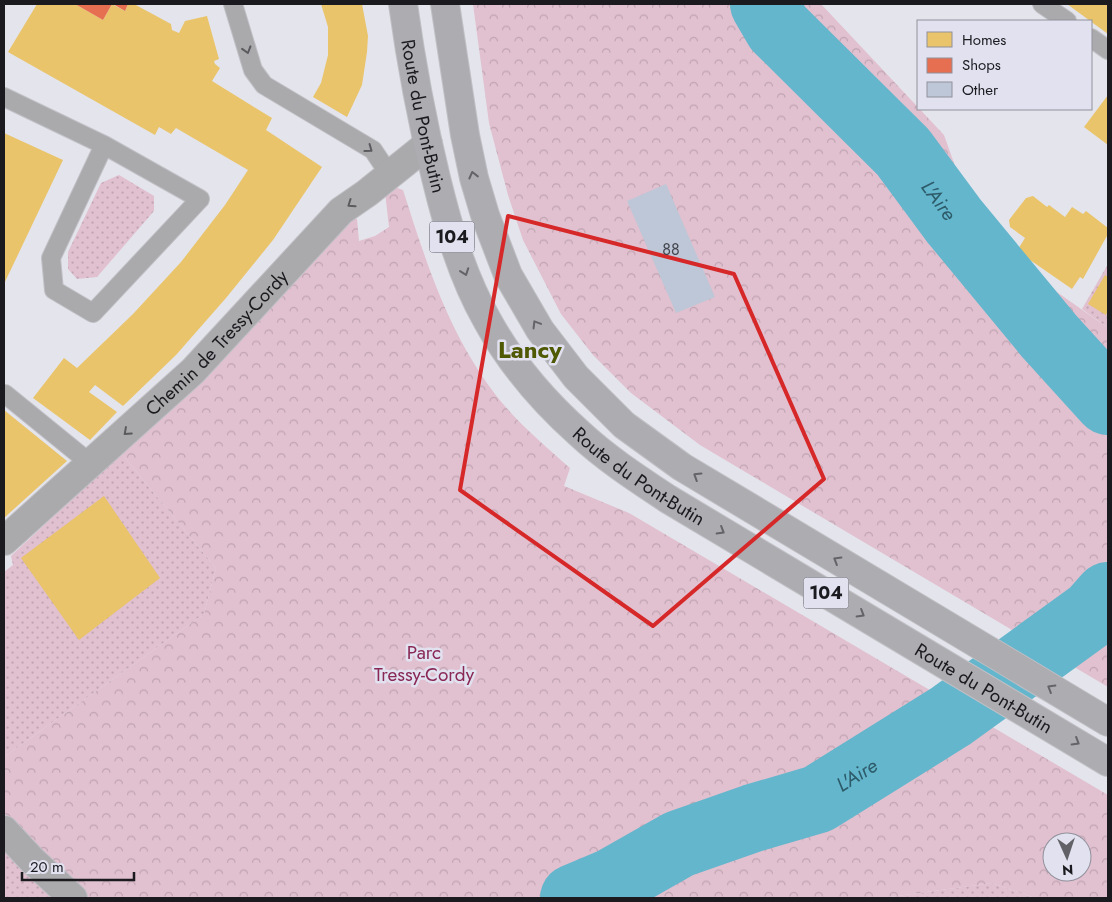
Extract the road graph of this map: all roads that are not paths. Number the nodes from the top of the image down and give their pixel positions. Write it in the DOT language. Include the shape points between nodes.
graph roads {
  1 [pos="233,4"];
  2 [pos="402,4"];
  3 [pos="445,4"];
  4 [pos="1042,4"];
  5 [pos="1066,20"];
  6 [pos="1092,39"];
  7 [pos="1108,50"];
  8 [pos="4,97"];
  9 [pos="428,144"];
  10 [pos="104,145"];
  11 [pos="389,174"];
  12 [pos="5,394"];
  13 [pos="91,464"];
  14 [pos="4,541"];
  15 [pos="1108,722"];
  16 [pos="1108,762"];
  17 [pos="4,830"];
  18 [pos="73,898"];
  1 -- 11 [label="lane, one-way" via="253,70 264,85 373,150"];
  2 -- 9 [label="main road, Route du Pont-Butin / 104"];
  15 -- 3 [label="main road, Route du Pont-Butin / 104, one-way" via="682,467 624,425 576,377 540,330 508,275 485,215 465,135"];
  4 -- 5 [label="lane"];
  6 -- 7 [label="lane"];
  8 -- 10 [label="lane"];
  9 -- 11 [label="street, Chemin de Tressy-Cordy"];
  9 -- 16 [label="main road, Route du Pont-Butin / 104, one-way" via="447,222 466,278 507,352 555,410 604,454 668,500"];
  10 -- 10 [label="lane" via="200,199 93,313 54,290 51,258"];
  11 -- 13 [label="street, Chemin de Tressy-Cordy, one-way" via="341,212 194,370"];
  12 -- 13 [label="lane"];
  13 -- 14 [label="street, Chemin de Tressy-Cordy"];
  17 -- 18 [label="street"];
}
